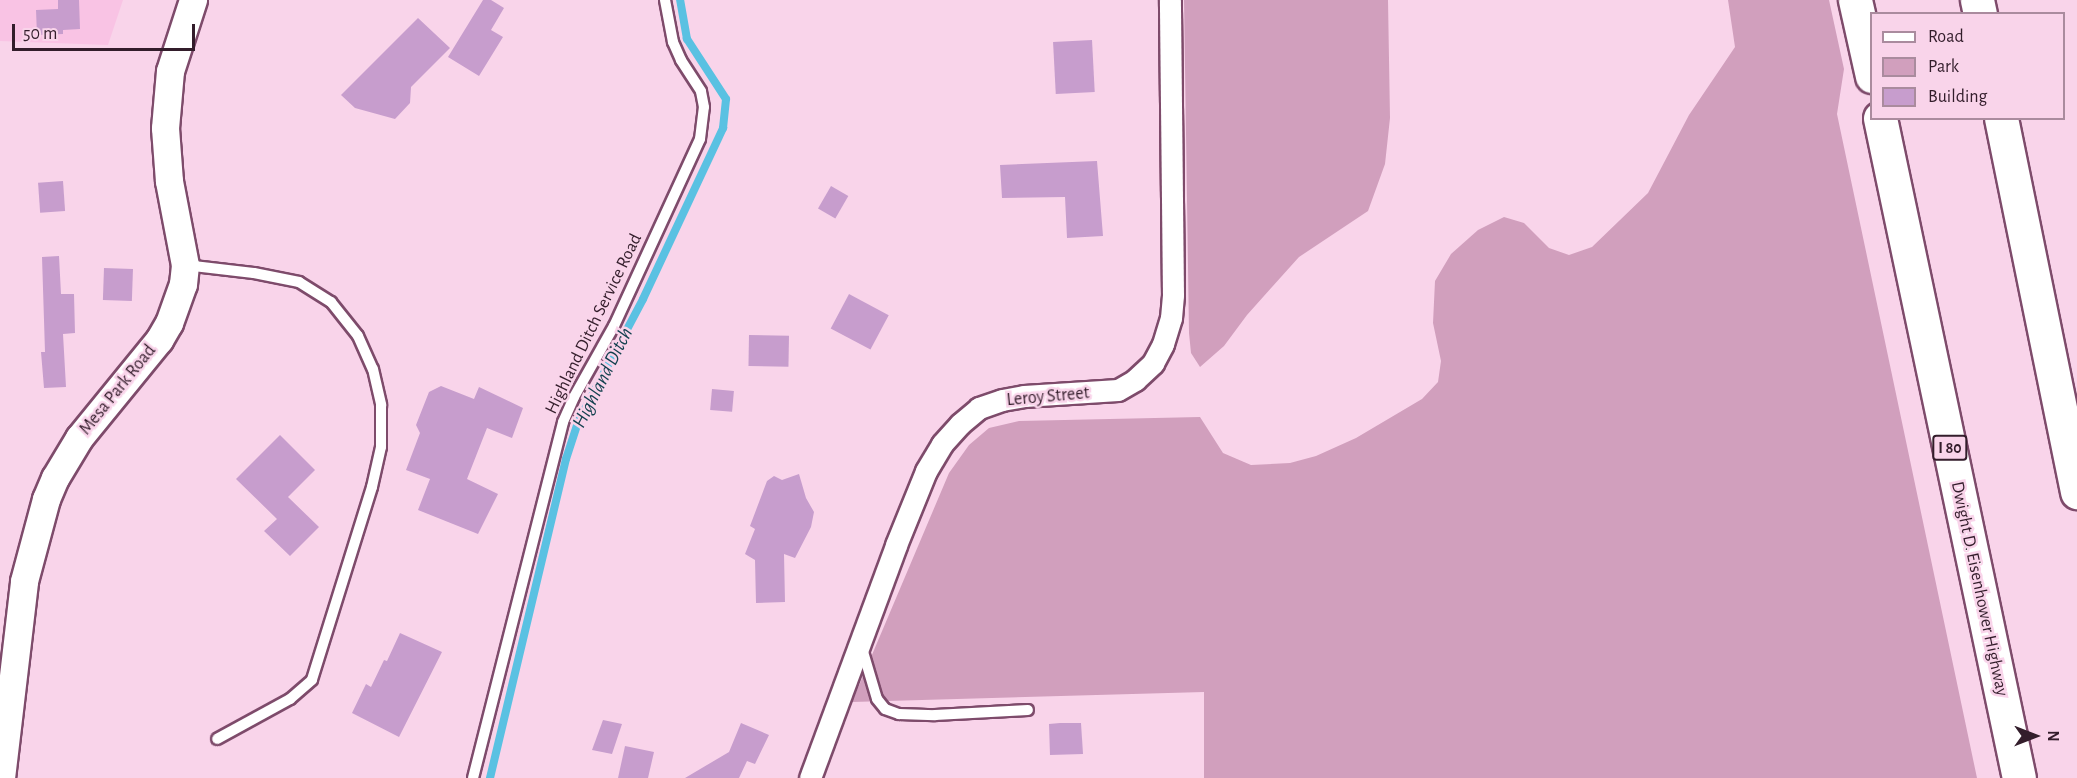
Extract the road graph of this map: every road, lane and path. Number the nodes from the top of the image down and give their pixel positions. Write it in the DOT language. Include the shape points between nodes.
graph roads {
  1 [pos="192,0"];
  2 [pos="665,0"];
  3 [pos="1170,0"];
  4 [pos="1856,0"];
  5 [pos="1870,66"];
  6 [pos="1880,120"];
  7 [pos="2001,120"];
  8 [pos="184,265"];
  9 [pos="2077,492"];
  10 [pos="860,642"];
  11 [pos="1028,710"];
  12 [pos="217,738"];
  13 [pos="1,778"];
  14 [pos="473,778"];
  15 [pos="810,778"];
  16 [pos="2019,778"];
  1 -- 8 [label="street, Mesa Park Road" via="170,71 165,128 169,181"];
  2 -- 14 [label="lane, Highland Ditch Service Road" via="673,42 701,91 704,107 700,139 614,326 563,422"];
  3 -- 10 [label="street, Leroy Street" via="1173,295 1163,344 1153,363 1136,380 1118,390 1002,400 979,408 960,423 926,471"];
  4 -- 5 [label="highway"];
  6 -- 16 [label="highway, Dwight D. Eisenhower Highway / I 80"];
  7 -- 9 [label="highway"];
  8 -- 12 [label="lane" via="299,282 331,302 358,336 373,369 381,405 381,447 372,487 312,680 290,699"];
  8 -- 13 [label="street, Mesa Park Road" via="183,284 169,323 66,457 38,521 24,581"];
  10 -- 11 [label="lane" via="877,699 885,709 899,714 935,715"];
  10 -- 15 [label="street, Leroy Street"];
}
